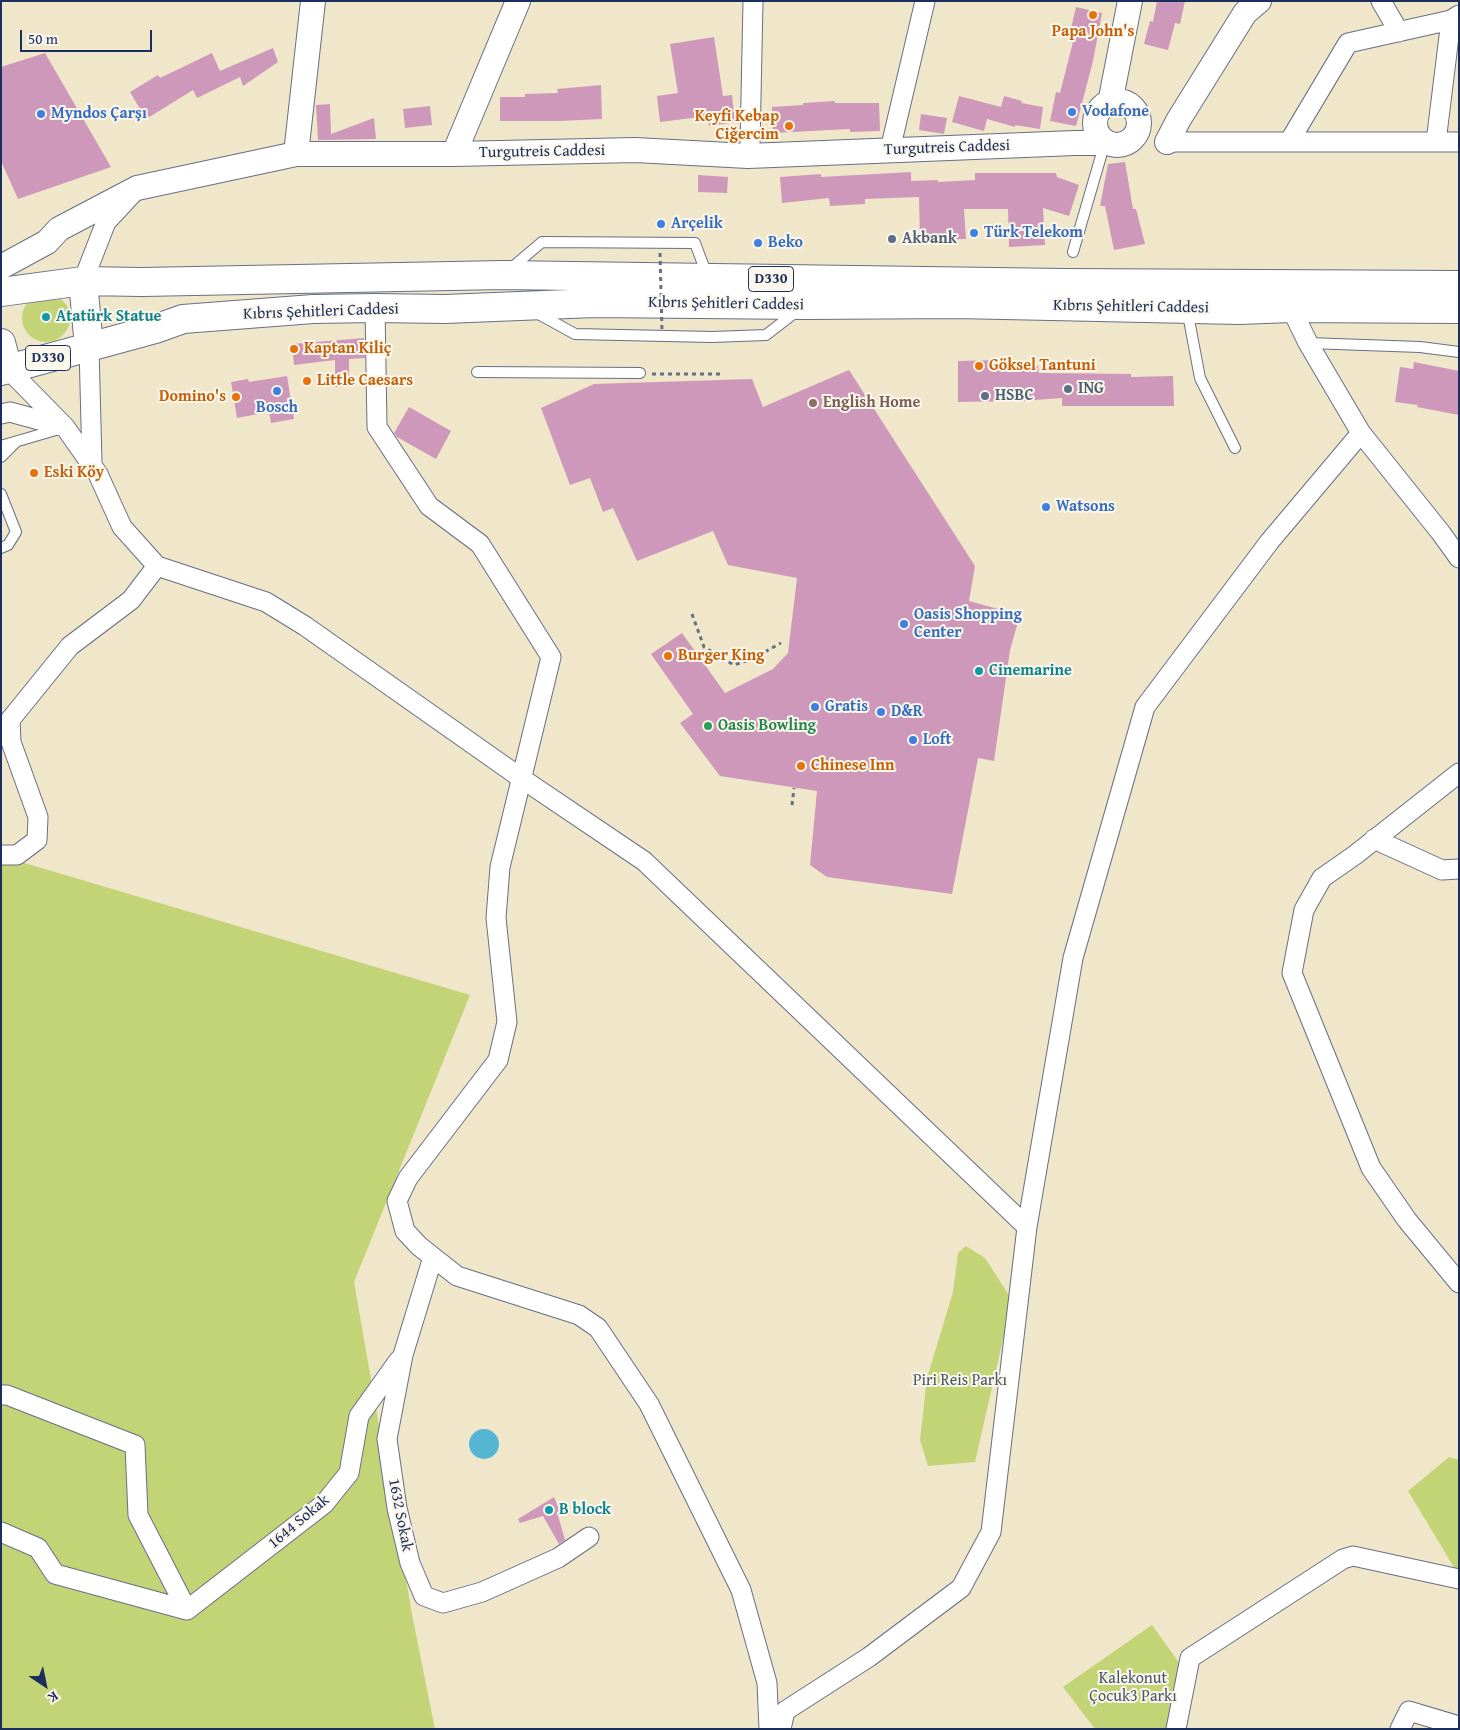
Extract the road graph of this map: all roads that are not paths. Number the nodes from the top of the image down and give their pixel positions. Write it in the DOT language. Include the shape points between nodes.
graph roads {
  1 [pos="313,1"];
  2 [pos="518,1"];
  3 [pos="753,1"];
  4 [pos="925,1"];
  5 [pos="1130,1"];
  6 [pos="1258,1"];
  7 [pos="1380,1"];
  8 [pos="1455,18"];
  9 [pos="1399,32"];
  10 [pos="1125,107"];
  11 [pos="1103,140"];
  12 [pos="1167,142"];
  13 [pos="1289,142"];
  14 [pos="1436,142"];
  15 [pos="1459,142"];
  16 [pos="890,150"];
  17 [pos="296,154"];
  18 [pos="454,154"];
  19 [pos="748,156"];
  20 [pos="137,188"];
  21 [pos="1073,252"];
  22 [pos="1,267"];
  23 [pos="83,281"];
  24 [pos="1459,285"];
  25 [pos="1,292"];
  26 [pos="375,308"];
  27 [pos="1186,308"];
  28 [pos="1291,308"];
  29 [pos="1459,310"];
  30 [pos="1,343"];
  31 [pos="1308,343"];
  32 [pos="88,347"];
  33 [pos="1459,352"];
  34 [pos="4,370"];
  35 [pos="477,372"];
  36 [pos="644,373"];
  37 [pos="1,414"];
  38 [pos="65,427"];
  39 [pos="1361,433"];
  40 [pos="18,440"];
  41 [pos="1,446"];
  42 [pos="1235,448"];
  43 [pos="1,456"];
  44 [pos="92,463"];
  45 [pos="1,494"];
  46 [pos="1,548"];
  47 [pos="1459,558"];
  48 [pos="157,566"];
  49 [pos="1459,772"];
  50 [pos="521,778"];
  51 [pos="1374,840"];
  52 [pos="1,855"];
  53 [pos="1459,869"];
  54 [pos="1027,1227"];
  55 [pos="432,1257"];
  56 [pos="1459,1283"];
  57 [pos="403,1355"];
  58 [pos="1,1395"];
  59 [pos="1,1532"];
  60 [pos="589,1538"];
  61 [pos="1459,1579"];
  62 [pos="187,1610"];
  63 [pos="1459,1726"];
  64 [pos="769,1729"];
  65 [pos="781,1729"];
  66 [pos="1176,1729"];
  67 [pos="1400,1729"];
  1 -- 17 [label="street"];
  2 -- 18 [label="street"];
  3 -- 19 [label="street"];
  4 -- 16 [label="street"];
  5 -- 10 [label="street" via="1117,68"];
  6 -- 12 [label="street" via="1245,13"];
  7 -- 9 [label="street"];
  8 -- 9 [label="street"];
  8 -- 14 [label="street"];
  9 -- 13 [label="street" via="1348,43"];
  10 -- 11 [label="street" via="1103,106 1096,119"];
  10 -- 11 [label="street" via="1139,118 1134,138"];
  10 -- 12 [label="street"];
  11 -- 12 [label="street, Turgutreis Caddesi"];
  11 -- 16 [label="street, Turgutreis Caddesi"];
  11 -- 21 [label="lane"];
  12 -- 13 [label="street"];
  13 -- 14 [label="street"];
  14 -- 15 [label="street"];
  16 -- 19 [label="street, Turgutreis Caddesi"];
  17 -- 18 [label="street, Turgutreis Caddesi"];
  17 -- 20 [label="street, Turgutreis Caddesi"];
  18 -- 19 [label="street, Turgutreis Caddesi" via="635,150"];
  20 -- 22 [label="street, Turgutreis Caddesi" via="59,229 47,242"];
  20 -- 23 [label="street" via="106,222"];
  23 -- 24 [label="highway, Kıbrıs Şehitleri Caddesi / D330" via="503,275"];
  23 -- 25 [label="highway, Kıbrıs Şehitleri Caddesi / D330"];
  23 -- 32 [label="highway"];
  26 -- 27 [label="highway, Kıbrıs Şehitleri Caddesi / D330" via="445,309 594,303"];
  26 -- 32 [label="highway, Kıbrıs Şehitleri Caddesi / D330" via="313,309 183,319"];
  26 -- 50 [label="street" via="376,427 429,506 480,544 552,657"];
  27 -- 28 [label="highway, Kıbrıs Şehitleri Caddesi / D330"];
  27 -- 42 [label="lane" via="1200,378"];
  28 -- 29 [label="highway, Kıbrıs Şehitleri Caddesi / D330"];
  28 -- 31 [label="street"];
  30 -- 34 [label="highway"];
  31 -- 33 [label="lane" via="1420,346"];
  31 -- 39 [label="street"];
  32 -- 34 [label="highway, Kıbrıs Şehitleri Caddesi / D330"];
  32 -- 44 [label="street"];
  34 -- 38 [label="street"];
  35 -- 36 [label="lane"];
  37 -- 38 [label="street" via="10,412"];
  38 -- 40 [label="lane"];
  38 -- 44 [label="street"];
  39 -- 47 [label="street"];
  39 -- 54 [label="street" via="1270,541 1145,707 1072,958"];
  40 -- 41 [label="lane"];
  40 -- 43 [label="lane"];
  44 -- 48 [label="street" via="122,527"];
  45 -- 46 [label="lane" via="16,532 8,545"];
  48 -- 50 [label="street" via="266,602"];
  48 -- 52 [label="street" via="131,600 70,646 10,720 11,742 38,816 37,840 17,855"];
  49 -- 51 [label="street"];
  50 -- 54 [label="street" via="644,861"];
  50 -- 55 [label="street" via="500,867 496,918 506,1022 498,1060 408,1178 397,1201 405,1231"];
  51 -- 53 [label="street" via="1442,870"];
  51 -- 56 [label="street" via="1322,878 1304,910 1292,973 1370,1168 1407,1220"];
  54 -- 65 [label="street" via="991,1532 961,1588 869,1657 785,1711"];
  55 -- 57 [label="street, 1632 Sokak"];
  55 -- 64 [label="street" via="458,1276 578,1315 598,1328 649,1404 741,1590 766,1682"];
  57 -- 60 [label="street, 1632 Sokak" via="387,1439 397,1508 410,1563 424,1596 443,1603 482,1592 558,1558"];
  57 -- 62 [label="street, 1644 Sokak" via="359,1416 349,1473 324,1504"];
  58 -- 62 [label="street" via="135,1445 138,1516"];
  59 -- 62 [label="street" via="38,1548 55,1574"];
  61 -- 66 [label="street" via="1353,1556 1343,1559 1190,1658"];
  63 -- 67 [label="street" via="1409,1711"];
}
